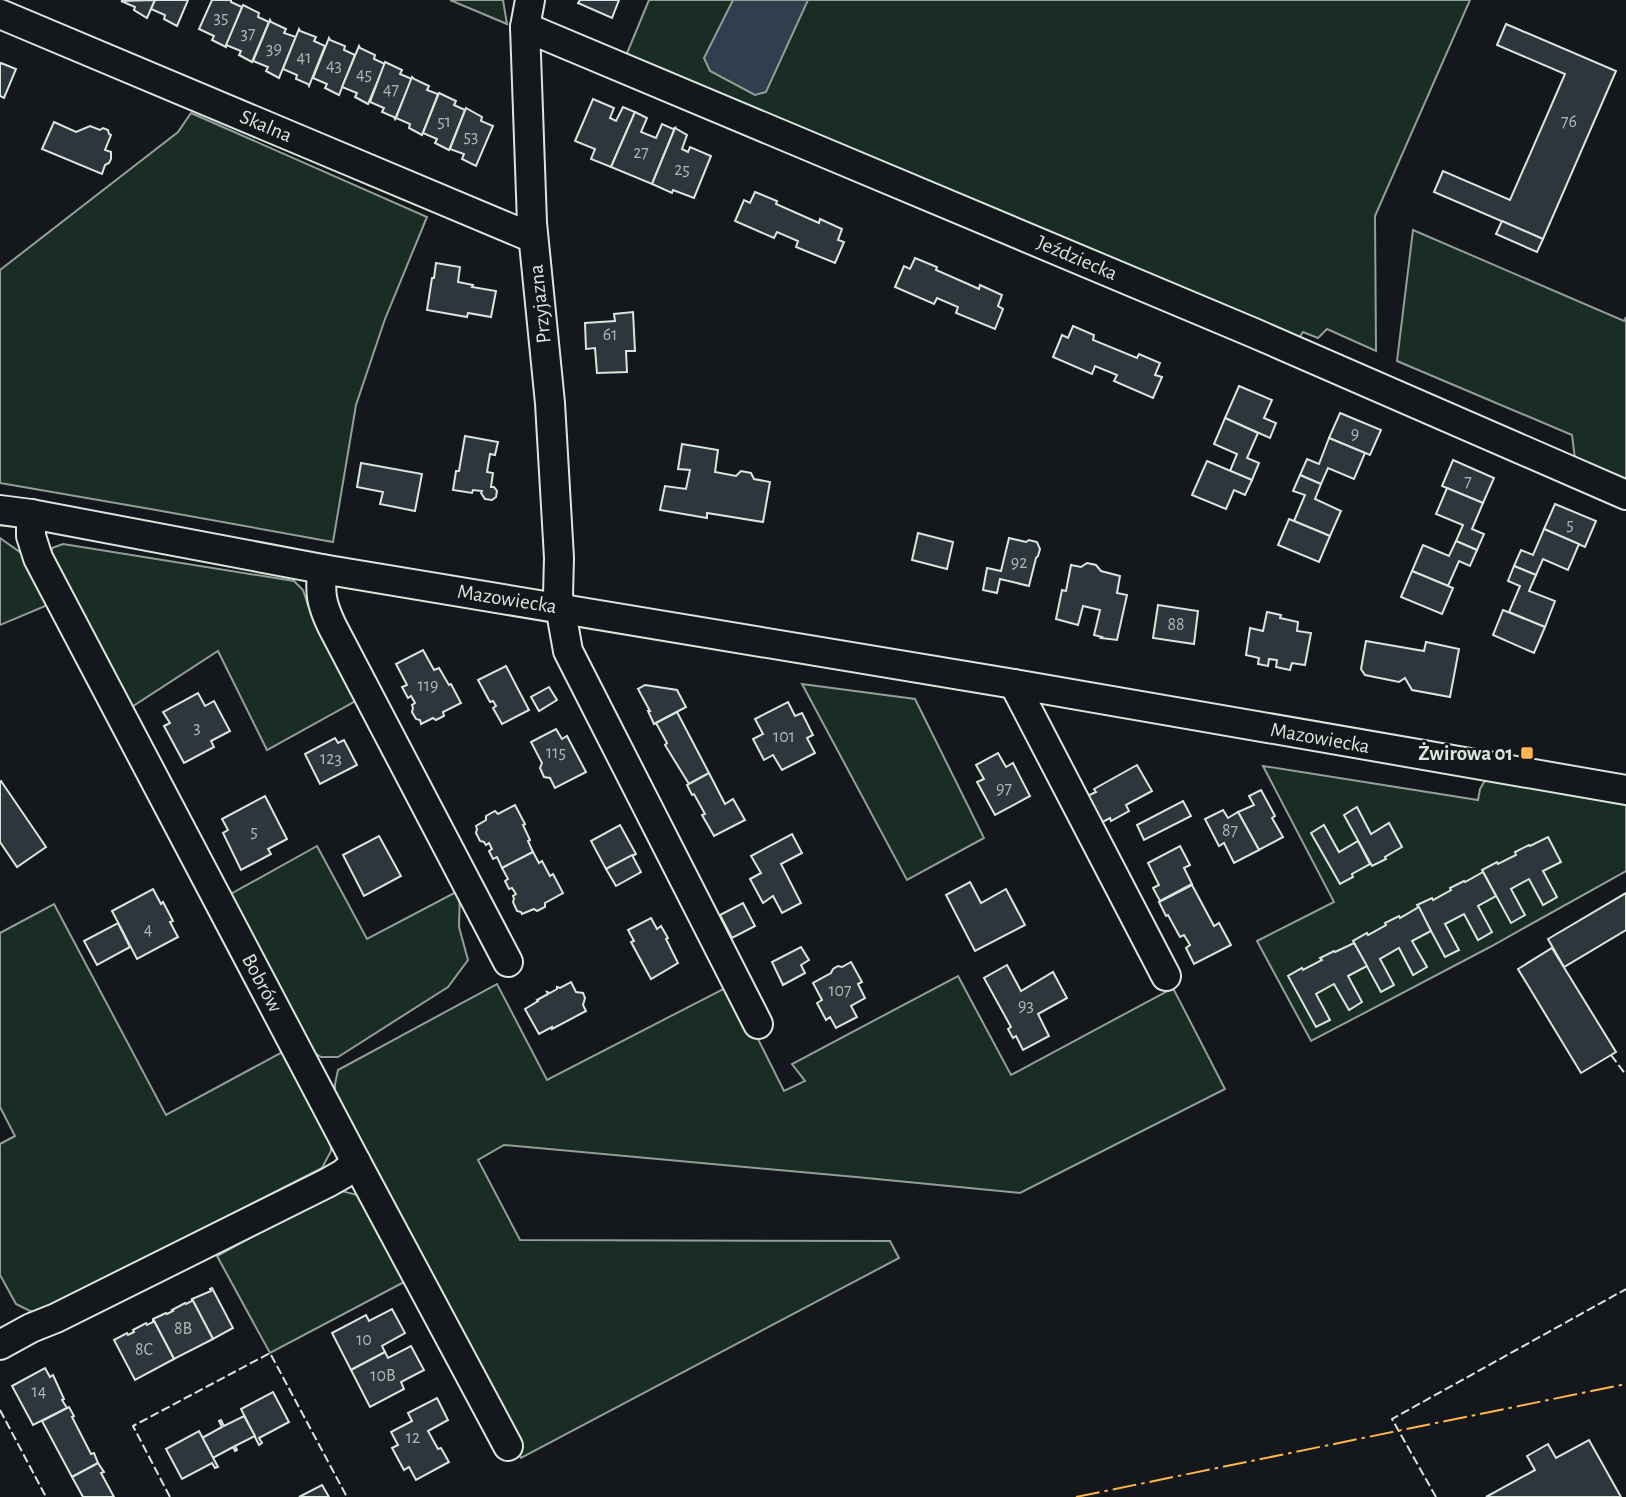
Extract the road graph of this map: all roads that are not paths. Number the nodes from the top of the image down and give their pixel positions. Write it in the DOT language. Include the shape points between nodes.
graph roads {
  1 [pos="528,13"];
  2 [pos="0,14"];
  3 [pos="533,238"];
  4 [pos="1626,495"];
  5 [pos="0,510"];
  6 [pos="30,514"];
  7 [pos="322,569"];
  8 [pos="559,608"];
  9 [pos="1014,684"];
  10 [pos="1626,790"];
  11 [pos="508,962"];
  12 [pos="1166,976"];
  13 [pos="758,1024"];
  14 [pos="356,1162"];
  15 [pos="0,1345"];
  16 [pos="508,1447"];
  1 -- 3 [label="street, Przyjazna"];
  1 -- 4 [label="street, Jeździecka"];
  2 -- 3 [label="street, Skalna"];
  3 -- 8 [label="street, Przyjazna" via="550,403"];
  5 -- 6 [label="street, Mazowiecka"];
  6 -- 7 [label="street, Mazowiecka"];
  6 -- 14 [label="street, Bobrów" via="38,558"];
  7 -- 8 [label="street, Mazowiecka"];
  7 -- 11 [label="street" via="320,592 332,626"];
  8 -- 9 [label="street, Mazowiecka"];
  8 -- 13 [label="street, Przyjazna" via="571,660"];
  9 -- 10 [label="street, Mazowiecka"];
  9 -- 12 [label="street"];
  14 -- 15 [label="street" via="327,1184"];
  14 -- 16 [label="street, Bobrów"];
}
